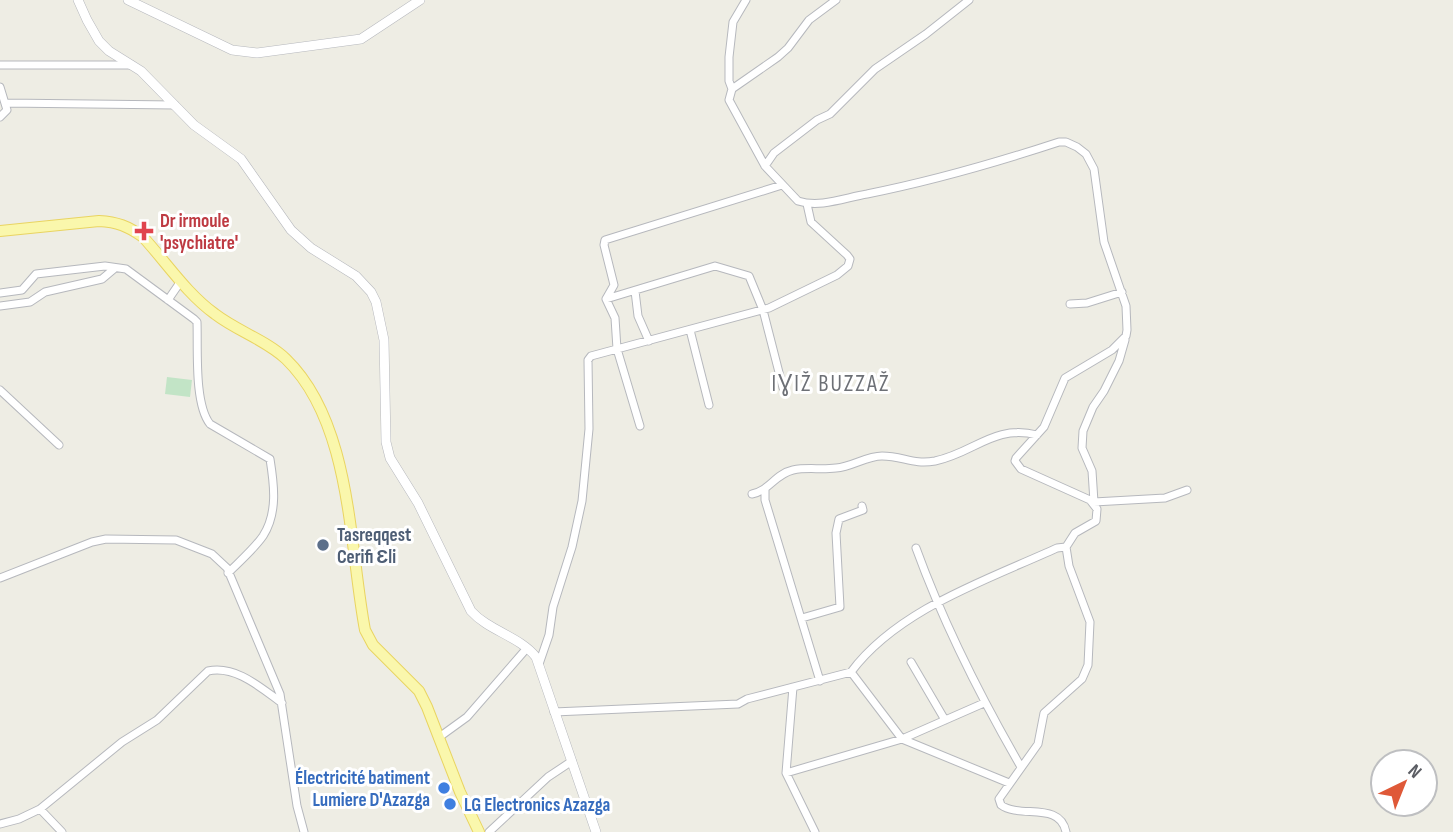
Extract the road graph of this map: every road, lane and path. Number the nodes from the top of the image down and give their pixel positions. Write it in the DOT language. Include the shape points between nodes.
graph roads {
  1 [pos="78,0"];
  2 [pos="128,0"];
  3 [pos="420,0"];
  4 [pos="746,0"];
  5 [pos="836,0"];
  6 [pos="967,1"];
  7 [pos="0,65"];
  8 [pos="133,65"];
  9 [pos="0,87"];
  10 [pos="732,89"];
  11 [pos="5,103"];
  12 [pos="175,105"];
  13 [pos="0,117"];
  14 [pos="765,166"];
  15 [pos="782,186"];
  16 [pos="807,204"];
  17 [pos="0,230"];
  18 [pos="115,268"];
  19 [pos="181,281"];
  20 [pos="635,290"];
  21 [pos="1122,292"];
  22 [pos="0,293"];
  23 [pos="606,299"];
  24 [pos="168,300"];
  25 [pos="1070,304"];
  26 [pos="0,306"];
  27 [pos="763,310"];
  28 [pos="690,330"];
  29 [pos="1126,336"];
  30 [pos="649,341"];
  31 [pos="617,349"];
  32 [pos="783,388"];
  33 [pos="0,390"];
  34 [pos="709,405"];
  35 [pos="640,426"];
  36 [pos="1037,435"];
  37 [pos="59,445"];
  38 [pos="1187,489"];
  39 [pos="765,490"];
  40 [pos="752,494"];
  41 [pos="1094,502"];
  42 [pos="862,506"];
  43 [pos="1066,547"];
  44 [pos="916,548"];
  45 [pos="229,573"];
  46 [pos="0,578"];
  47 [pos="936,604"];
  48 [pos="802,618"];
  49 [pos="527,648"];
  50 [pos="911,662"];
  51 [pos="539,664"];
  52 [pos="851,672"];
  53 [pos="820,681"];
  54 [pos="793,687"];
  55 [pos="282,703"];
  56 [pos="984,703"];
  57 [pos="554,712"];
  58 [pos="945,720"];
  59 [pos="438,738"];
  60 [pos="902,739"];
  61 [pos="572,761"];
  62 [pos="1021,767"];
  63 [pos="786,773"];
  64 [pos="1010,783"];
  65 [pos="40,809"];
  66 [pos="0,824"];
  67 [pos="61,832"];
  68 [pos="304,832"];
  69 [pos="479,832"];
  70 [pos="489,832"];
  71 [pos="596,832"];
  72 [pos="815,832"];
  73 [pos="1066,832"];
  1 -- 8 [label="street" via="99,41"];
  2 -- 3 [label="street" via="232,50 257,53 361,39"];
  4 -- 10 [label="street" via="733,22"];
  5 -- 10 [label="street" via="809,20 778,57"];
  6 -- 14 [label="street" via="875,69 830,114 774,153"];
  7 -- 8 [label="street"];
  8 -- 12 [label="street"];
  9 -- 11 [label="street"];
  10 -- 14 [label="street" via="729,100"];
  11 -- 12 [label="street"];
  11 -- 13 [label="street" via="7,110"];
  12 -- 49 [label="street" via="241,159 291,230 371,292 384,340 390,458 418,503 471,611"];
  14 -- 15 [label="street"];
  15 -- 16 [label="street"];
  15 -- 23 [label="street" via="605,240 614,285"];
  16 -- 21 [label="street" via="950,176 1059,142 1073,144 1086,154 1094,169 1104,242"];
  16 -- 27 [label="street" via="811,222 850,263 837,275"];
  17 -- 19 [label="main road" via="115,222 143,237"];
  18 -- 22 [label="street" via="37,274 22,290"];
  18 -- 24 [label="street" via="126,269"];
  18 -- 26 [label="street" via="102,279 45,292 30,302"];
  19 -- 24 [label="street"];
  19 -- 59 [label="main road" via="212,312 288,361 317,403 347,503 365,630 373,645 419,691"];
  20 -- 23 [label="street"];
  20 -- 27 [label="street" via="719,266 749,275"];
  20 -- 30 [label="street" via="638,316"];
  21 -- 25 [label="street"];
  21 -- 29 [label="street" via="1128,314"];
  23 -- 31 [label="street" via="615,318"];
  24 -- 45 [label="street" via="197,322 205,417 270,459 275,489 264,535"];
  27 -- 28 [label="street"];
  27 -- 32 [label="street"];
  28 -- 30 [label="street"];
  28 -- 34 [label="street"];
  29 -- 36 [label="street" via="1112,350 1065,378"];
  29 -- 41 [label="street" via="1119,361 1083,431"];
  30 -- 31 [label="street"];
  31 -- 35 [label="street"];
  31 -- 51 [label="street" via="588,360 589,429 582,501"];
  33 -- 37 [label="street"];
  36 -- 39 [label="street" via="1003,433 923,463 881,456 836,468 795,469 782,473"];
  36 -- 41 [label="street" via="1016,458 1017,466"];
  38 -- 41 [label="street" via="1165,498"];
  39 -- 40 [label="street"];
  39 -- 48 [label="street"];
  41 -- 43 [label="street" via="1096,521 1075,533"];
  42 -- 48 [label="street" via="859,513 839,519 840,607"];
  43 -- 47 [label="street"];
  43 -- 62 [label="street" via="1088,616 1088,665 1082,679 1044,713 1038,744"];
  44 -- 47 [label="street"];
  45 -- 46 [label="street" via="212,554 176,540 106,539"];
  45 -- 55 [label="street"];
  47 -- 52 [label="street" via="894,628"];
  47 -- 56 [label="street"];
  48 -- 53 [label="street"];
  49 -- 51 [label="street"];
  49 -- 59 [label="street" via="467,717"];
  50 -- 58 [label="street"];
  51 -- 57 [label="street"];
  52 -- 53 [label="street"];
  52 -- 60 [label="street"];
  53 -- 54 [label="street"];
  54 -- 57 [label="street" via="738,704"];
  54 -- 63 [label="street"];
  55 -- 65 [label="street" via="248,679 217,669 208,671 157,720 122,742"];
  55 -- 68 [label="street"];
  56 -- 58 [label="street"];
  56 -- 62 [label="street"];
  57 -- 61 [label="street"];
  58 -- 60 [label="street"];
  59 -- 69 [label="main road"];
  60 -- 63 [label="street"];
  60 -- 64 [label="street"];
  61 -- 70 [label="street"];
  61 -- 71 [label="street"];
  62 -- 64 [label="street"];
  63 -- 72 [label="street"];
  64 -- 73 [label="street" via="999,797 1000,805 1014,812 1054,815"];
  65 -- 66 [label="street"];
  65 -- 67 [label="street"];
}
